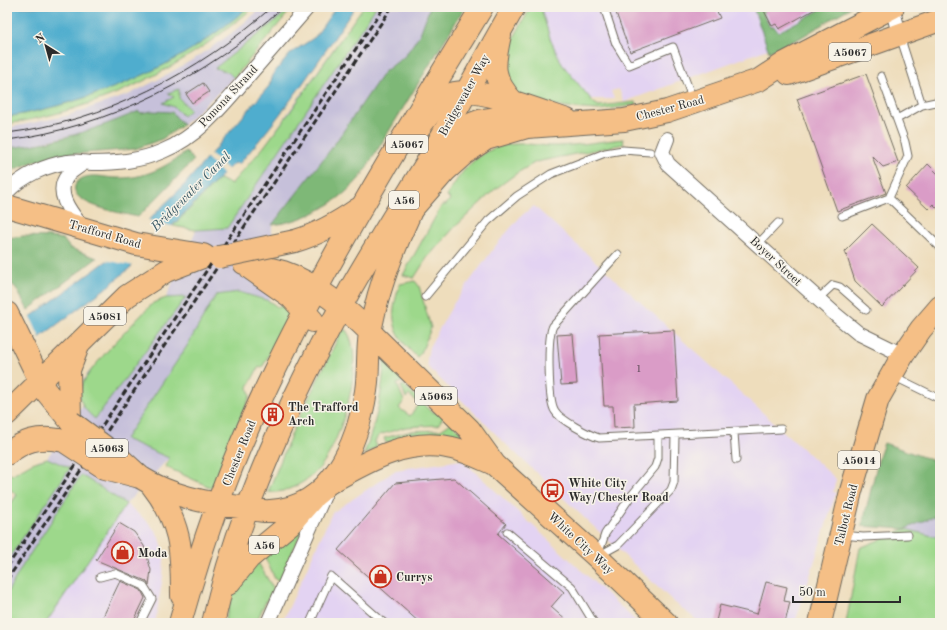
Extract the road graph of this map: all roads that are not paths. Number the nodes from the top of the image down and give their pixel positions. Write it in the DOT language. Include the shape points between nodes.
graph roads {
  1 [pos="308,7"];
  2 [pos="482,7"];
  3 [pos="514,7"];
  4 [pos="604,7"];
  5 [pos="892,7"];
  6 [pos="940,20"];
  7 [pos="502,28"];
  8 [pos="899,34"];
  9 [pos="881,76"];
  10 [pos="759,80"];
  11 [pos="465,92"];
  12 [pos="940,101"];
  13 [pos="694,102"];
  14 [pos="514,103"];
  15 [pos="922,105"];
  16 [pos="897,119"];
  17 [pos="578,123"];
  18 [pos="660,147"];
  19 [pos="428,160"];
  20 [pos="84,163"];
  21 [pos="374,186"];
  22 [pos="7,192"];
  23 [pos="889,198"];
  24 [pos="7,206"];
  25 [pos="362,206"];
  26 [pos="411,210"];
  27 [pos="842,216"];
  28 [pos="778,223"];
  29 [pos="83,228"];
  30 [pos="758,244"];
  31 [pos="940,247"];
  32 [pos="618,254"];
  33 [pos="198,257"];
  34 [pos="279,279"];
  35 [pos="315,289"];
  36 [pos="425,297"];
  37 [pos="818,299"];
  38 [pos="341,307"];
  39 [pos="940,307"];
  40 [pos="304,310"];
  41 [pos="866,310"];
  42 [pos="7,313"];
  43 [pos="370,333"];
  44 [pos="80,341"];
  45 [pos="322,344"];
  46 [pos="903,355"];
  47 [pos="891,375"];
  48 [pos="40,382"];
  49 [pos="940,399"];
  50 [pos="7,414"];
  51 [pos="71,421"];
  52 [pos="781,429"];
  53 [pos="734,433"];
  54 [pos="674,435"];
  55 [pos="658,436"];
  56 [pos="7,454"];
  57 [pos="736,460"];
  58 [pos="495,465"];
  59 [pos="145,481"];
  60 [pos="322,489"];
  61 [pos="218,504"];
  62 [pos="249,508"];
  63 [pos="507,532"];
  64 [pos="840,535"];
  65 [pos="908,535"];
  66 [pos="597,557"];
  67 [pos="100,576"];
  68 [pos="828,588"];
  69 [pos="218,600"];
  70 [pos="181,619"];
  71 [pos="140,623"];
  72 [pos="213,623"];
  73 [pos="268,623"];
  74 [pos="310,623"];
  75 [pos="384,623"];
  76 [pos="594,623"];
  77 [pos="666,623"];
  78 [pos="813,623"];
  79 [pos="820,623"];
  1 -- 20 [label="street, Pomona Strand" via="223,105 189,137 164,151 141,159 115,163"];
  2 -- 21 [label="main road, A56"];
  3 -- 7 [label="main road, Bridgewater Way / A56"];
  4 -- 13 [label="lane" via="616,44 629,65 672,47"];
  5 -- 8 [label="street"];
  5 -- 10 [label="main road, Chester Road / A5067" via="785,63"];
  6 -- 8 [label="main road, Chester Road / A5067"];
  7 -- 11 [label="main road, Bridgewater Way / A56"];
  7 -- 14 [label="main road" via="495,71 499,84"];
  8 -- 10 [label="main road, Chester Road / A5067" via="788,75"];
  8 -- 15 [label="lane"];
  9 -- 16 [label="lane"];
  10 -- 13 [label="main road, Chester Road / A5067"];
  11 -- 14 [label="main road, A5067"];
  11 -- 19 [label="main road, Bridgewater Way / A56"];
  11 -- 21 [label="main road, A5067" via="452,94 440,102"];
  12 -- 15 [label="lane"];
  13 -- 17 [label="main road, Chester Road / A5067" via="624,120"];
  14 -- 17 [label="main road, A5067"];
  15 -- 16 [label="lane"];
  16 -- 23 [label="lane" via="908,156"];
  17 -- 19 [label="main road, A5067" via="499,117 480,120 461,129"];
  17 -- 26 [label="main road" via="527,128 486,139 445,171"];
  18 -- 30 [label="street, Boyer Street" via="668,164"];
  18 -- 36 [label="lane" via="605,153 551,174 517,196 488,221"];
  19 -- 26 [label="main road"];
  19 -- 38 [label="main road, Bridgewater Way / A56"];
  20 -- 22 [label="street, Pomona Strand" via="69,162 45,168 23,178"];
  20 -- 29 [label="street" via="66,178 62,192 65,202"];
  21 -- 25 [label="main road, A56"];
  23 -- 27 [label="lane"];
  23 -- 31 [label="lane"];
  24 -- 29 [label="main road, Trafford Road"];
  25 -- 33 [label="main road, bridge" via="321,232 295,240"];
  25 -- 35 [label="main road, A56"];
  26 -- 43 [label="main road" via="379,292"];
  28 -- 30 [label="lane"];
  29 -- 33 [label="main road, Trafford Road"];
  30 -- 37 [label="street, Boyer Street"];
  32 -- 55 [label="lane" via="550,331 552,406 557,413 591,436 613,439"];
  33 -- 34 [label="main road" via="244,264"];
  33 -- 44 [label="main road, A5081" via="166,271 127,296"];
  34 -- 35 [label="main road, White City Way"];
  34 -- 40 [label="main road"];
  35 -- 38 [label="main road, White City Way"];
  35 -- 40 [label="main road, Chester Road / A56"];
  37 -- 41 [label="lane" via="834,285 840,287"];
  37 -- 46 [label="street, Boyer Street" via="858,333"];
  38 -- 43 [label="main road, White City Way"];
  38 -- 45 [label="main road, A56"];
  39 -- 46 [label="main road, Talbot Road / A5014"];
  40 -- 45 [label="main road" via="312,320"];
  40 -- 61 [label="main road, Chester Road / A56" via="251,421"];
  42 -- 48 [label="main road, A5063"];
  43 -- 58 [label="main road, White City Way / A5063" via="469,429"];
  43 -- 60 [label="main road, A56" via="366,390 361,416 351,446"];
  44 -- 48 [label="main road, A5081"];
  44 -- 51 [label="main road, A5081" via="69,370"];
  45 -- 62 [label="main road, A56" via="285,419"];
  46 -- 47 [label="main road, Talbot Road / A5014"];
  47 -- 49 [label="lane"];
  47 -- 64 [label="main road, Talbot Road / A5014" via="878,399 863,445"];
  48 -- 50 [label="main road, A5081"];
  48 -- 51 [label="main road, A5063" via="52,401"];
  51 -- 59 [label="main road, A5063, bridge"];
  52 -- 53 [label="lane"];
  53 -- 54 [label="lane"];
  53 -- 57 [label="lane"];
  54 -- 55 [label="lane"];
  54 -- 66 [label="lane" via="674,482 670,490 618,545"];
  55 -- 66 [label="lane" via="658,458 655,467 605,534"];
  56 -- 59 [label="main road, bridge" via="30,440 59,440 105,468"];
  58 -- 60 [label="main road, White City Way / A5063" via="450,447 419,445 394,450 357,467"];
  58 -- 66 [label="main road, White City Way / A5063"];
  59 -- 61 [label="main road" via="202,502"];
  59 -- 70 [label="main road, A56" via="170,511 178,533 182,562"];
  60 -- 62 [label="main road" via="296,505 282,510"];
  60 -- 69 [label="main road, A56" via="290,524 249,558"];
  60 -- 73 [label="street"];
  61 -- 62 [label="main road"];
  61 -- 70 [label="main road, Chester Road / A56"];
  62 -- 69 [label="main road, A56"];
  63 -- 76 [label="lane" via="572,587"];
  64 -- 65 [label="lane"];
  64 -- 68 [label="main road, Talbot Road / A5014"];
  66 -- 77 [label="main road, White City Way / A5063"];
  67 -- 71 [label="lane" via="115,573 144,586 152,599"];
  68 -- 78 [label="main road"];
  68 -- 79 [label="main road, Talbot Road / A5014"];
  69 -- 72 [label="main road, A56"];
  74 -- 75 [label="lane" via="331,576"];
}
